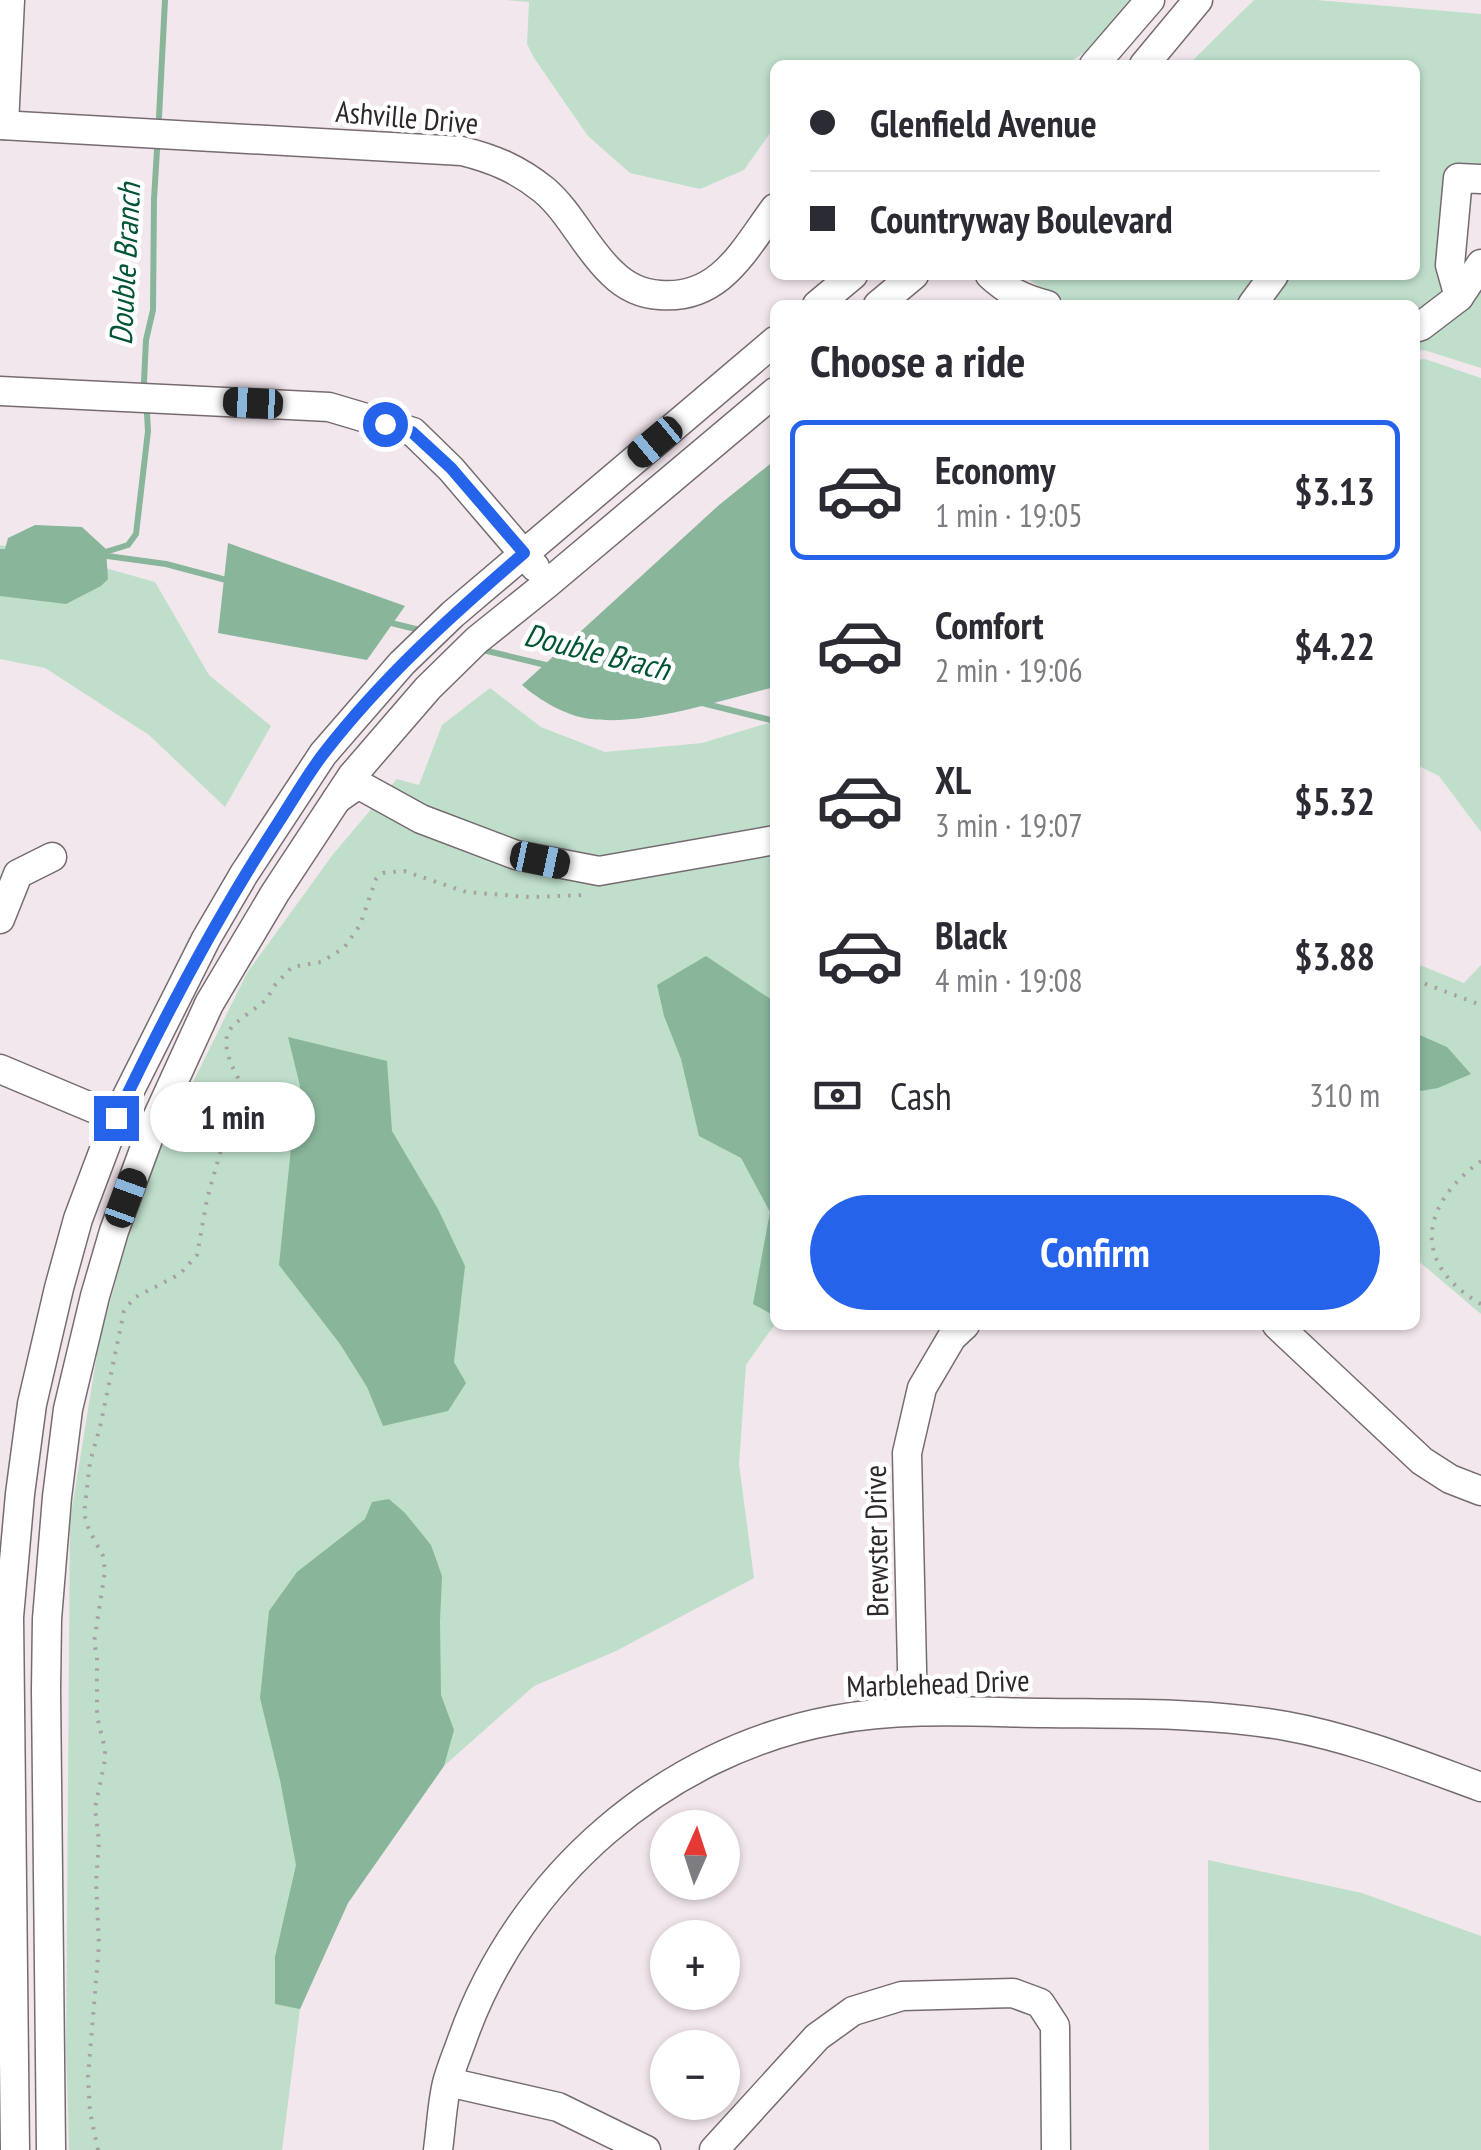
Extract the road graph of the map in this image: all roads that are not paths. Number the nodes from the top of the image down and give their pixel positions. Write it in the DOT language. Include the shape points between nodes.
graph roads {
  1 [pos="10,0"];
  2 [pos="1150,0"];
  3 [pos="1198,0"];
  4 [pos="1098,60"];
  5 [pos="1148,60"];
  6 [pos="2,125"];
  7 [pos="1481,179"];
  8 [pos="770,215"];
  9 [pos="1481,264"];
  10 [pos="847,280"];
  11 [pos="908,280"];
  12 [pos="995,280"];
  13 [pos="1459,297"];
  14 [pos="824,300"];
  15 [pos="884,300"];
  16 [pos="1028,300"];
  17 [pos="1420,326"];
  18 [pos="770,345"];
  19 [pos="0,391"];
  20 [pos="770,396"];
  21 [pos="524,553"];
  22 [pos="548,584"];
  23 [pos="376,748"];
  24 [pos="373,791"];
  25 [pos="336,800"];
  26 [pos="770,841"];
  27 [pos="52,856"];
  28 [pos="0,919"];
  29 [pos="0,1070"];
  30 [pos="116,1118"];
  31 [pos="151,1132"];
  32 [pos="959,1330"];
  33 [pos="1282,1330"];
  34 [pos="1481,1491"];
  35 [pos="913,1711"];
  36 [pos="1481,1786"];
  37 [pos="48,1811"];
  38 [pos="6,1812"];
  39 [pos="448,2082"];
  40 [pos="15,2150"];
  41 [pos="51,2150"];
  42 [pos="438,2150"];
  43 [pos="646,2150"];
  44 [pos="714,2150"];
  45 [pos="1056,2150"];
  1 -- 6 [label="street"];
  2 -- 4 [label="street"];
  3 -- 5 [label="street"];
  6 -- 8 [label="street, Ashville Drive" via="462,151 498,160 547,192 612,274 650,294 689,294 720,278"];
  7 -- 13 [label="street" via="1458,178 1450,264"];
  9 -- 13 [label="street"];
  10 -- 14 [label="street"];
  11 -- 15 [label="street"];
  12 -- 16 [label="street"];
  13 -- 17 [label="street"];
  18 -- 21 [label="street"];
  19 -- 21 [label="street" via="329,406 412,432"];
  20 -- 22 [label="street"];
  21 -- 22 [label="street"];
  21 -- 30 [label="street" via="402,663 324,754 206,939"];
  22 -- 23 [label="street" via="477,640"];
  23 -- 24 [label="street" via="368,775"];
  23 -- 25 [label="street"];
  24 -- 25 [label="street" via="354,787"];
  24 -- 26 [label="street" via="421,819 516,855 598,872"];
  25 -- 31 [label="street" via="209,1004"];
  27 -- 28 [label="street" via="18,874"];
  29 -- 30 [label="street"];
  30 -- 31 [label="street"];
  30 -- 38 [label="street" via="78,1219 30,1422 9,1616"];
  31 -- 37 [label="street" via="94,1296 68,1410 47,1618"];
  32 -- 35 [label="street, Brewster Drive" via="922,1388 907,1453"];
  33 -- 34 [label="street" via="1422,1461"];
  35 -- 36 [label="street, Marblehead Drive" via="1199,1715 1288,1726"];
  35 -- 39 [label="street, Marblehead Drive" via="834,1720 759,1740 688,1772 620,1817 563,1870 512,1936 475,2003"];
  37 -- 38 [label="street"];
  37 -- 41 [label="street"];
  38 -- 40 [label="street"];
  39 -- 42 [label="street, Marblehead Drive"];
  39 -- 43 [label="street" via="558,2107"];
  44 -- 45 [label="street" via="817,2038 853,2010 902,1996 1014,1993 1040,2003 1055,2026"];
}
